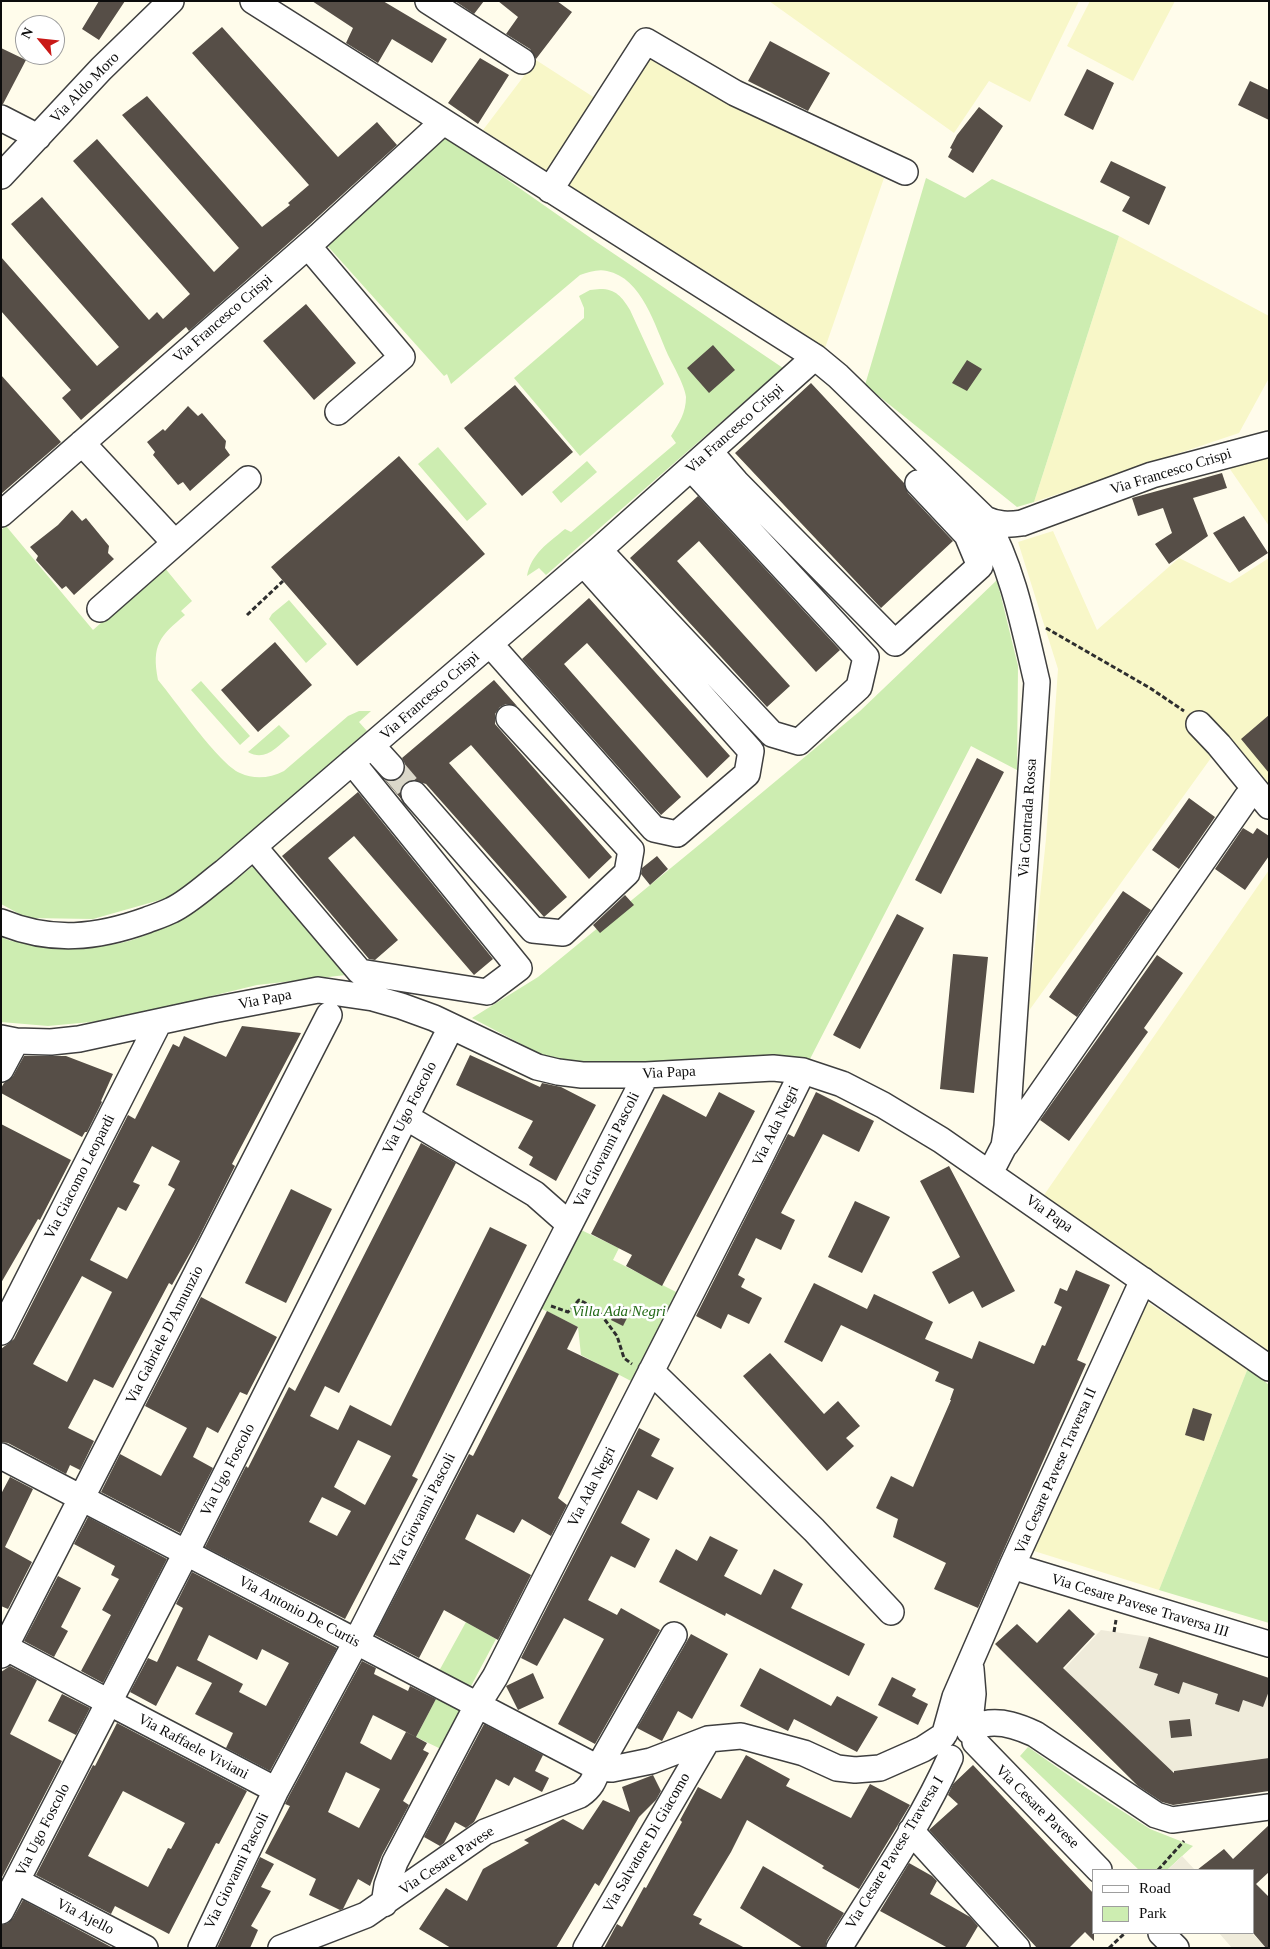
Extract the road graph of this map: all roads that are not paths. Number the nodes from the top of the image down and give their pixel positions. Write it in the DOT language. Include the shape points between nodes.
graph roads {
  1 [pos="171,1"];
  2 [pos="253,1"];
  3 [pos="428,1"];
  4 [pos="522,61"];
  5 [pos="1,118"];
  6 [pos="443,122"];
  7 [pos="38,137"];
  8 [pos="905,172"];
  9 [pos="1,176"];
  10 [pos="550,190"];
  11 [pos="308,246"];
  12 [pos="814,357"];
  13 [pos="338,412"];
  14 [pos="82,443"];
  15 [pos="1269,444"];
  16 [pos="701,460"];
  17 [pos="248,479"];
  18 [pos="918,483"];
  19 [pos="1,514"];
  20 [pos="985,519"];
  21 [pos="175,543"];
  22 [pos="592,557"];
  23 [pos="100,609"];
  24 [pos="490,644"];
  25 [pos="509,718"];
  26 [pos="1199,724"];
  27 [pos="372,746"];
  28 [pos="352,762"];
  29 [pos="391,767"];
  30 [pos="414,794"];
  31 [pos="1258,801"];
  32 [pos="254,847"];
  33 [pos="1,922"];
  34 [pos="329,1015"];
  35 [pos="158,1022"];
  36 [pos="451,1027"];
  37 [pos="8,1040"];
  38 [pos="1,1069"];
  39 [pos="804,1071"];
  40 [pos="646,1075"];
  41 [pos="406,1117"];
  42 [pos="1006,1136"];
  43 [pos="990,1173"];
  44 [pos="569,1224"];
  45 [pos="1143,1280"];
  46 [pos="1,1332"];
  47 [pos="1269,1368"];
  48 [pos="651,1371"];
  49 [pos="1,1456"];
  50 [pos="81,1499"];
  51 [pos="186,1553"];
  52 [pos="1012,1566"];
  53 [pos="891,1612"];
  54 [pos="674,1635"];
  55 [pos="356,1642"];
  56 [pos="1269,1644"];
  57 [pos="3,1649"];
  58 [pos="971,1664"];
  59 [pos="106,1701"];
  60 [pos="478,1704"];
  61 [pos="972,1735"];
  62 [pos="708,1739"];
  63 [pos="946,1743"];
  64 [pos="598,1768"];
  65 [pos="276,1790"];
  66 [pos="1269,1807"];
  67 [pos="911,1831"];
  68 [pos="1098,1869"];
  69 [pos="15,1880"];
  70 [pos="384,1904"];
  71 [pos="1,1911"];
  72 [pos="1162,1934"];
  73 [pos="145,1948"];
  74 [pos="201,1948"];
  75 [pos="281,1948"];
  76 [pos="586,1948"];
  77 [pos="839,1948"];
  78 [pos="1017,1948"];
  79 [pos="1176,1948"];
  1 -- 7 [label="street, Via Aldo Moro" via="101,69"];
  2 -- 6 [label="street"];
  3 -- 4 [label="street"];
  5 -- 7 [label="street"];
  6 -- 10 [label="street"];
  6 -- 11 [label="street, Via Francesco Crispi"];
  7 -- 9 [label="street, Via Aldo Moro"];
  8 -- 10 [label="street" via="735,93 646,41"];
  10 -- 12 [label="street"];
  11 -- 13 [label="street" via="402,357"];
  11 -- 14 [label="street, Via Francesco Crispi"];
  12 -- 16 [label="street, Via Francesco Crispi"];
  12 -- 20 [label="street" via="838,376"];
  14 -- 19 [label="street, Via Francesco Crispi"];
  14 -- 21 [label="street"];
  15 -- 20 [label="street, Via Francesco Crispi" via="1152,474 1022,523 1004,525"];
  16 -- 18 [label="street" via="736,482 895,643 980,566 967,535"];
  16 -- 22 [label="street, Via Francesco Crispi"];
  16 -- 22 [label="street" via="866,657 858,687 799,742 772,734"];
  17 -- 21 [label="street"];
  20 -- 42 [label="street, Via Contrada Rossa" via="1000,550 1021,614 1037,682"];
  21 -- 23 [label="street"];
  22 -- 24 [label="street, Via Francesco Crispi"];
  22 -- 24 [label="street" via="751,751 747,774 677,834 654,830"];
  24 -- 27 [label="street, Via Francesco Crispi"];
  25 -- 30 [label="street" via="631,850 627,873 563,933 533,930"];
  26 -- 31 [label="street" via="1220,745"];
  27 -- 28 [label="street, Via Francesco Crispi"];
  27 -- 29 [label="street"];
  28 -- 32 [label="street, Via Francesco Crispi"];
  28 -- 32 [label="street" via="519,968 487,992 360,972"];
  31 -- 42 [label="street, Via Contrada Rossa"];
  32 -- 33 [label="street, Via Francesco Crispi" via="172,910 118,930 64,936"];
  34 -- 50 [label="street, Via Gabriele D'Annunzio"];
  35 -- 36 [label="street, Via Papa" via="318,990 373,998 434,1018"];
  35 -- 37 [label="street, Via Papa" via="79,1039 51,1042"];
  35 -- 46 [label="street, Via Giacomo Leopardi"];
  36 -- 40 [label="street, Via Papa" via="537,1067 582,1075"];
  36 -- 41 [label="street, Via Ugo Foscolo"];
  37 -- 38 [label="street"];
  39 -- 40 [label="street, Via Papa" via="773,1068"];
  39 -- 43 [label="street, Via Papa" via="842,1084 884,1105"];
  39 -- 48 [label="street, Via Ada Negri"];
  40 -- 44 [label="street, Via Giovanni Pascoli"];
  41 -- 44 [label="street" via="535,1194"];
  41 -- 51 [label="street, Via Ugo Foscolo"];
  42 -- 43 [label="street, Via Contrada Rossa"];
  43 -- 45 [label="street, Via Papa"];
  44 -- 55 [label="street, Via Giovanni Pascoli"];
  45 -- 47 [label="street, Via Papa"];
  45 -- 52 [label="street, Via Cesare Pavese Traversa II"];
  48 -- 53 [label="street" via="814,1530"];
  48 -- 60 [label="street, Via Ada Negri" via="495,1678"];
  49 -- 50 [label="street, Via Antonio De Curtis"];
  50 -- 51 [label="street, Via Antonio De Curtis"];
  50 -- 57 [label="street, Via Gabriele D'Annunzio"];
  51 -- 55 [label="street, Via Antonio De Curtis"];
  51 -- 59 [label="street, Via Ugo Foscolo"];
  52 -- 56 [label="street, Via Cesare Pavese Traversa III"];
  52 -- 58 [label="street, Via Cesare Pavese Traversa II"];
  54 -- 64 [label="street, Via Cesare Pavese"];
  55 -- 60 [label="street, Via Antonio De Curtis"];
  55 -- 65 [label="street, Via Giovanni Pascoli"];
  57 -- 59 [label="street, Via Raffaele Viviani"];
  58 -- 61 [label="street, Via Cesare Pavese Traversa II"];
  58 -- 63 [label="street, Via Cesare Pavese Traversa II" via="955,1697"];
  59 -- 65 [label="street, Via Raffaele Viviani"];
  59 -- 69 [label="street, Via Ugo Foscolo"];
  60 -- 64 [label="street, Via Antonio De Curtis"];
  60 -- 70 [label="street, Via Ada Negri" via="395,1862"];
  61 -- 63 [label="street" via="975,1747 970,1756 960,1760"];
  61 -- 66 [label="street" via="983,1724 1020,1727 1156,1815 1172,1820"];
  61 -- 68 [label="street, Via Cesare Pavese"];
  62 -- 63 [label="street" via="728,1736 754,1738 804,1753 837,1768 856,1770 880,1768 923,1749"];
  62 -- 64 [label="street" via="650,1761 612,1769"];
  62 -- 76 [label="street, Via Salvatore Di Giacomo"];
  63 -- 67 [label="street, Via Cesare Pavese Traversa I" via="931,1798"];
  64 -- 70 [label="street, Via Cesare Pavese" via="590,1788 580,1795 486,1832"];
  65 -- 74 [label="street, Via Giovanni Pascoli"];
  67 -- 77 [label="street, Via Cesare Pavese Traversa I"];
  67 -- 78 [label="street"];
  69 -- 71 [label="street, Via Ugo Foscolo"];
  69 -- 73 [label="street, Via Ajello"];
  70 -- 75 [label="street, Via Cesare Pavese" via="366,1915"];
  72 -- 79 [label="street"];
}
